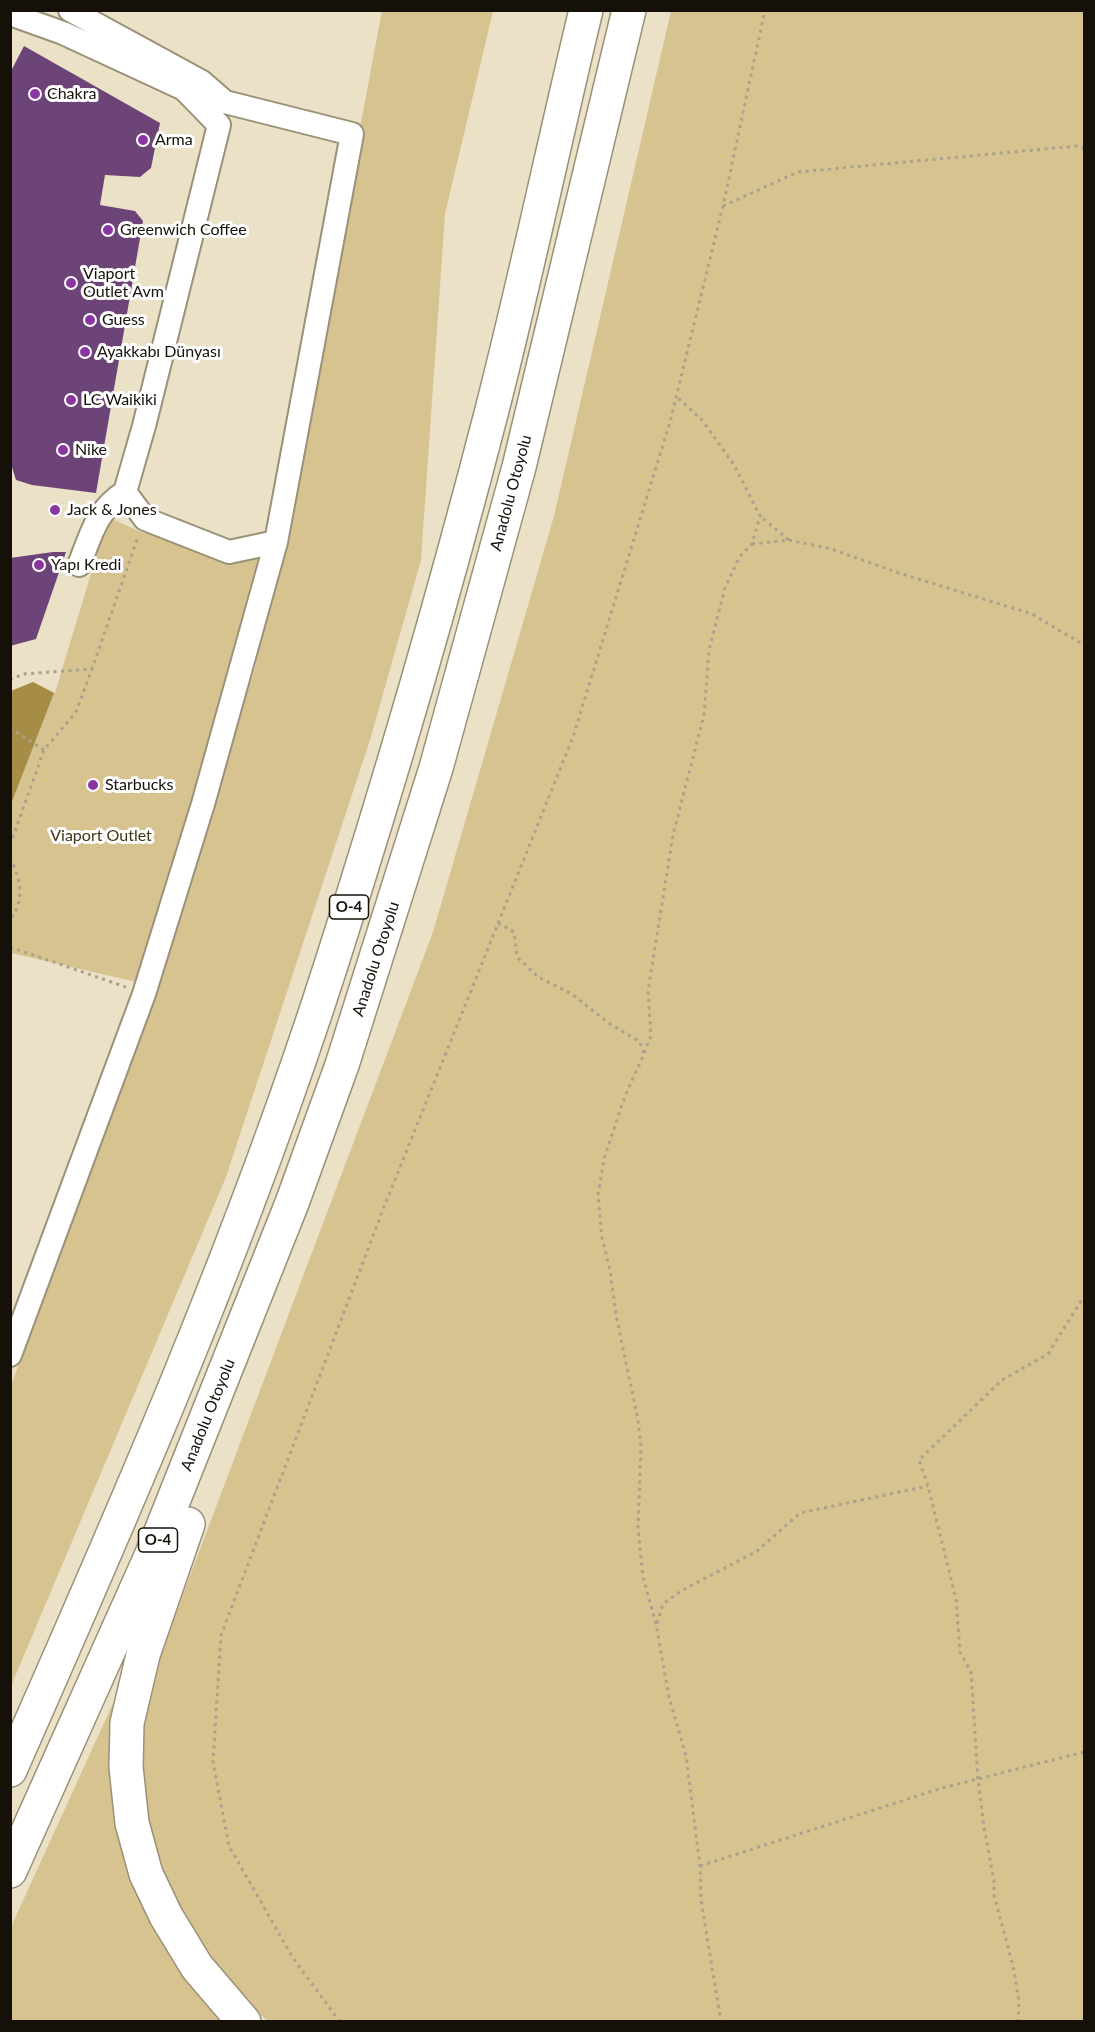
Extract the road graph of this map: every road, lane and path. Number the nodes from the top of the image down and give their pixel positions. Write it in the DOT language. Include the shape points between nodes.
graph roads {
  1 [pos="70,10"];
  2 [pos="586,10"];
  3 [pos="630,10"];
  4 [pos="765,10"];
  5 [pos="10,14"];
  6 [pos="1084,148"];
  7 [pos="723,206"];
  8 [pos="676,396"];
  9 [pos="124,492"];
  10 [pos="760,516"];
  11 [pos="145,519"];
  12 [pos="789,540"];
  13 [pos="276,542"];
  14 [pos="752,544"];
  15 [pos="79,565"];
  16 [pos="1084,645"];
  17 [pos="93,669"];
  18 [pos="10,680"];
  19 [pos="10,728"];
  20 [pos="44,750"];
  21 [pos="10,845"];
  22 [pos="10,858"];
  23 [pos="10,919"];
  24 [pos="498,923"];
  25 [pos="10,947"];
  26 [pos="144,994"];
  27 [pos="644,1054"];
  28 [pos="292,1203"];
  29 [pos="1084,1296"];
  30 [pos="10,1355"];
  31 [pos="928,1486"];
  32 [pos="656,1624"];
  33 [pos="1084,1752"];
  34 [pos="10,1770"];
  35 [pos="978,1779"];
  36 [pos="700,1866"];
  37 [pos="10,1871"];
  38 [pos="244,2022"];
  39 [pos="340,2022"];
  40 [pos="721,2022"];
  41 [pos="1018,2022"];
  1 -- 13 [label="lane" via="202,82 225,102 352,134"];
  2 -- 34 [label="highway, O-4" via="493,407 417,687 331,966 197,1336"];
  3 -- 28 [label="highway, Anadolu Otoyolu / O-4" via="519,466 436,768 345,1055"];
  4 -- 7 [label="path"];
  5 -- 9 [label="lane" via="63,33 184,89 219,125"];
  6 -- 7 [label="path" via="798,171"];
  7 -- 8 [label="path"];
  8 -- 10 [label="path" via="702,420 734,465"];
  8 -- 24 [label="path" via="573,737"];
  9 -- 11 [label="lane"];
  9 -- 15 [label="lane" via="100,514"];
  10 -- 12 [label="path"];
  10 -- 14 [label="path"];
  11 -- 13 [label="lane" via="229,552"];
  11 -- 17 [label="path"];
  12 -- 14 [label="path"];
  12 -- 16 [label="path" via="828,548 1032,614"];
  13 -- 26 [label="lane" via="203,804"];
  14 -- 27 [label="path" via="740,556 725,588 709,650 704,715 673,835 653,957 648,991 651,1036"];
  17 -- 18 [label="path" via="23,674"];
  17 -- 20 [label="path" via="76,712"];
  19 -- 20 [label="path"];
  20 -- 21 [label="path"];
  22 -- 23 [label="path" via="20,890 17,911"];
  24 -- 27 [label="path" via="514,932 518,957 538,977 572,994 640,1042"];
  24 -- 39 [label="path" via="384,1207 221,1635 213,1762 229,1846 293,1958"];
  25 -- 26 [label="path"];
  26 -- 30 [label="lane"];
  27 -- 32 [label="path" via="604,1159 598,1195 602,1238 638,1420 638,1528 643,1577"];
  28 -- 37 [label="highway, Anadolu Otoyolu / O-4" via="152,1554"];
  28 -- 38 [label="highway" via="232,1413 173,1563 143,1655 127,1723 126,1767 132,1823 146,1874 197,1966"];
  29 -- 31 [label="path" via="1048,1354 1002,1380 919,1460"];
  31 -- 32 [label="path" via="800,1513 757,1551 681,1590 663,1605"];
  31 -- 35 [label="path" via="956,1599 960,1652 971,1672"];
  32 -- 36 [label="path" via="669,1697 686,1756"];
  33 -- 35 [label="path"];
  35 -- 36 [label="path"];
  35 -- 41 [label="path" via="994,1895 1014,1970"];
  36 -- 40 [label="path" via="701,1900"];
}
